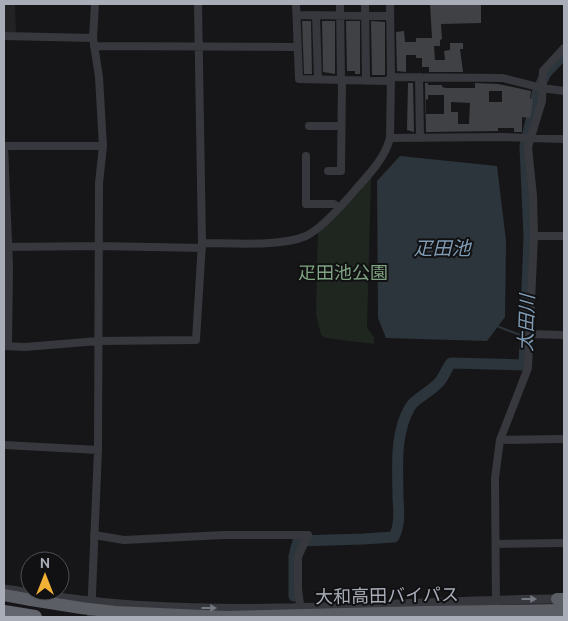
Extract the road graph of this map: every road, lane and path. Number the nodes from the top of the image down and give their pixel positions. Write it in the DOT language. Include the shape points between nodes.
graph roads {
  1 [pos="95,4"];
  2 [pos="198,4"];
  3 [pos="296,4"];
  4 [pos="340,4"];
  5 [pos="365,4"];
  6 [pos="390,4"];
  7 [pos="297,15"];
  8 [pos="316,15"];
  9 [pos="340,16"];
  10 [pos="365,16"];
  11 [pos="390,16"];
  12 [pos="4,36"];
  13 [pos="94,42"];
  14 [pos="200,46"];
  15 [pos="298,47"];
  16 [pos="564,48"];
  17 [pos="419,77"];
  18 [pos="391,78"];
  19 [pos="318,79"];
  20 [pos="342,80"];
  21 [pos="366,80"];
  22 [pos="542,88"];
  23 [pos="564,91"];
  24 [pos="309,126"];
  25 [pos="341,126"];
  26 [pos="530,137"];
  27 [pos="390,138"];
  28 [pos="420,138"];
  29 [pos="564,139"];
  30 [pos="4,146"];
  31 [pos="102,146"];
  32 [pos="306,156"];
  33 [pos="328,171"];
  34 [pos="339,208"];
  35 [pos="534,236"];
  36 [pos="564,236"];
  37 [pos="99,246"];
  38 [pos="202,246"];
  39 [pos="6,247"];
  40 [pos="530,334"];
  41 [pos="564,335"];
  42 [pos="98,341"];
  43 [pos="6,346"];
  44 [pos="564,438"];
  45 [pos="500,440"];
  46 [pos="4,445"];
  47 [pos="98,450"];
  48 [pos="94,535"];
  49 [pos="564,543"];
  50 [pos="496,544"];
  51 [pos="4,589"];
  52 [pos="4,595"];
  53 [pos="496,599"];
  54 [pos="562,599"];
  55 [pos="92,601"];
  56 [pos="4,604"];
  57 [pos="300,607"];
  58 [pos="564,610"];
  59 [pos="4,612"];
  60 [pos="34,613"];
  61 [pos="91,617"];
  62 [pos="152,617"];
  63 [pos="210,617"];
  64 [pos="226,617"];
  65 [pos="301,617"];
  66 [pos="495,617"];
  1 -- 13 [label="street"];
  2 -- 14 [label="street"];
  3 -- 7 [label="street"];
  4 -- 9 [label="street"];
  5 -- 10 [label="street"];
  6 -- 11 [label="street"];
  7 -- 8 [label="street"];
  7 -- 15 [label="street"];
  8 -- 9 [label="street"];
  8 -- 19 [label="street"];
  9 -- 10 [label="street"];
  9 -- 20 [label="street"];
  10 -- 11 [label="street"];
  10 -- 21 [label="street"];
  11 -- 18 [label="street"];
  12 -- 13 [label="street"];
  13 -- 14 [label="street"];
  13 -- 31 [label="street"];
  14 -- 15 [label="street"];
  14 -- 38 [label="street"];
  15 -- 19 [label="street" via="299,79"];
  16 -- 22 [label="street" via="543,71"];
  17 -- 18 [label="street"];
  17 -- 22 [label="street" via="502,78"];
  17 -- 28 [label="street"];
  18 -- 21 [label="street" via="388,81"];
  18 -- 27 [label="street"];
  19 -- 20 [label="street"];
  20 -- 21 [label="street"];
  20 -- 25 [label="street"];
  22 -- 23 [label="street"];
  22 -- 26 [label="street" via="542,101"];
  24 -- 25 [label="street"];
  25 -- 33 [label="street" via="340,171"];
  26 -- 28 [label="street"];
  26 -- 29 [label="street"];
  26 -- 35 [label="street"];
  27 -- 28 [label="street"];
  27 -- 34 [label="street" via="382,158"];
  30 -- 31 [label="street"];
  30 -- 39 [label="street"];
  31 -- 37 [label="street"];
  32 -- 34 [label="street" via="306,204 334,204"];
  34 -- 38 [label="street" via="306,235 281,241"];
  35 -- 36 [label="street"];
  35 -- 40 [label="street"];
  37 -- 38 [label="street"];
  37 -- 39 [label="street"];
  37 -- 42 [label="street"];
  38 -- 42 [label="street" via="196,340"];
  39 -- 43 [label="street"];
  40 -- 41 [label="street"];
  40 -- 45 [label="street" via="528,368"];
  42 -- 43 [label="street"];
  42 -- 47 [label="street"];
  44 -- 45 [label="street"];
  45 -- 50 [label="street" via="495,478"];
  46 -- 47 [label="street"];
  47 -- 48 [label="street"];
  48 -- 55 [label="street"];
  48 -- 57 [label="street" via="124,540 308,535 298,556"];
  49 -- 50 [label="street"];
  50 -- 53 [label="street"];
  51 -- 55 [label="street"];
  52 -- 64 [label="highway, bridge" via="98,610"];
  53 -- 54 [label="street, one-way"];
  53 -- 57 [label="street"];
  53 -- 66 [label="street"];
  55 -- 57 [label="street, one-way" via="152,606"];
  55 -- 61 [label="street"];
  56 -- 60 [label="highway"];
  57 -- 65 [label="street"];
  58 -- 64 [label="highway, 大和高田バイパス, bridge"];
  59 -- 60 [label="highway"];
  60 -- 62 [label="highway, bridge"];
  63 -- 64 [label="highway, 大和高田バイパス, bridge"];
}
